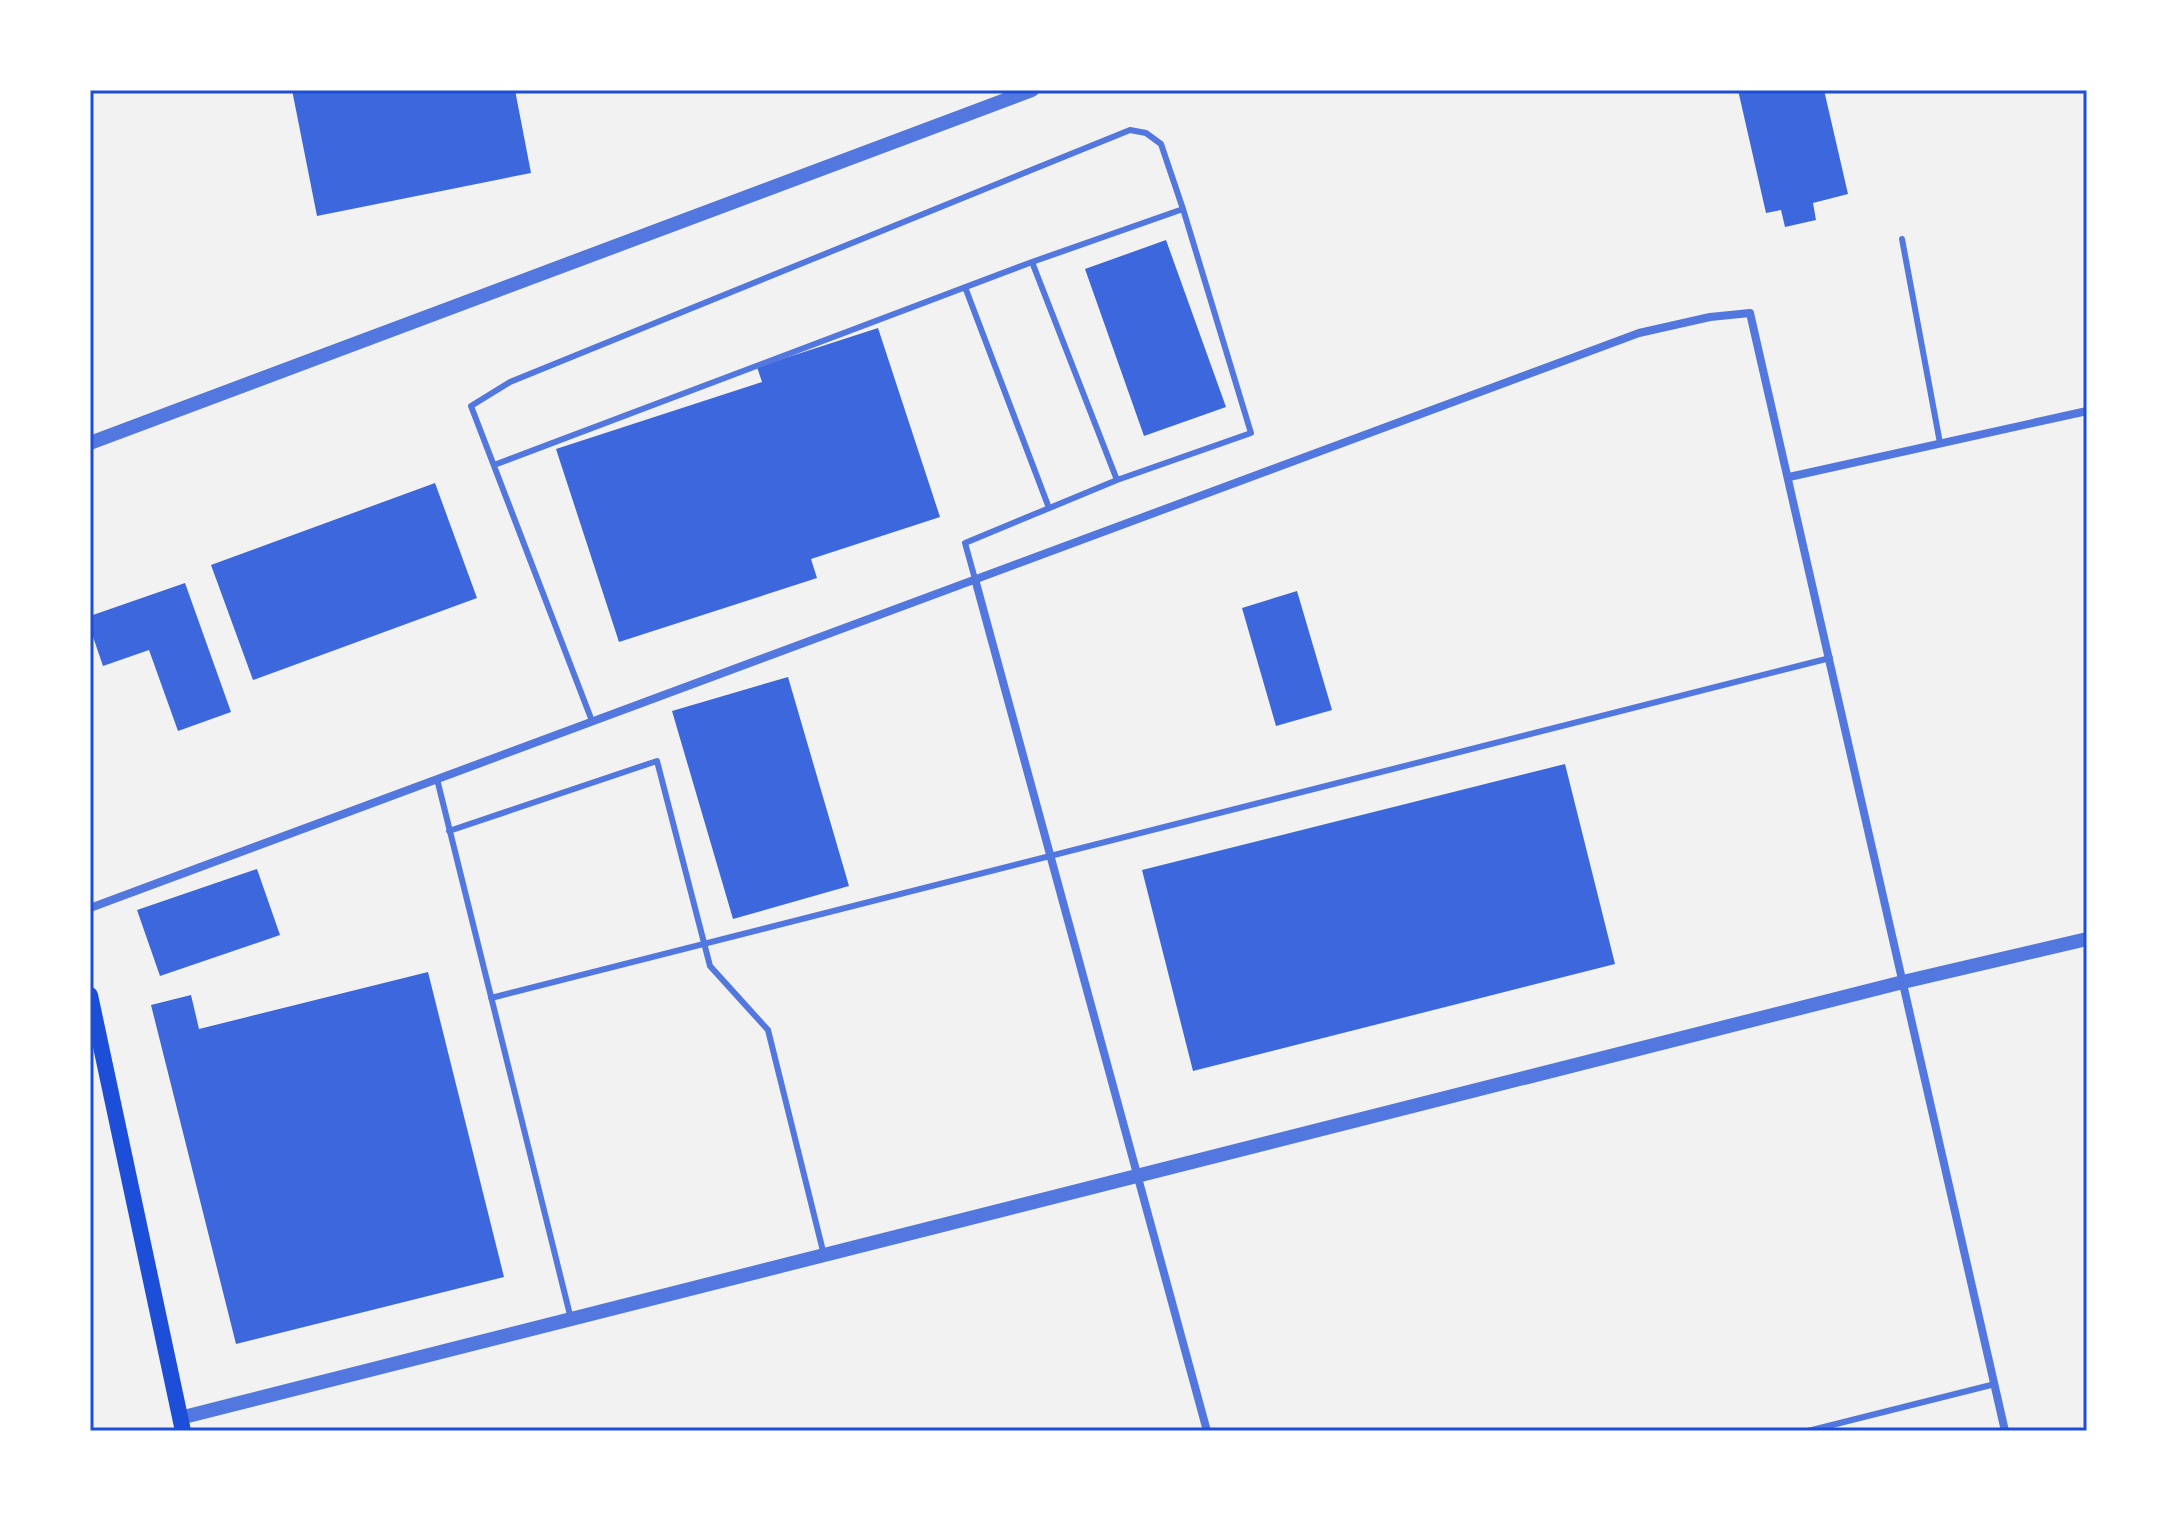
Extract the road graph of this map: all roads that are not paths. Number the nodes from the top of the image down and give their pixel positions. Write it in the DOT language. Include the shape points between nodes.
graph roads {
  1 [pos="1032,90"];
  2 [pos="1183,209"];
  3 [pos="1902,239"];
  4 [pos="1032,262"];
  5 [pos="965,287"];
  6 [pos="2087,411"];
  7 [pos="90,443"];
  8 [pos="1940,443"];
  9 [pos="494,465"];
  10 [pos="1789,477"];
  11 [pos="1117,480"];
  12 [pos="1049,508"];
  13 [pos="975,579"];
  14 [pos="1830,658"];
  15 [pos="592,721"];
  16 [pos="437,779"];
  17 [pos="449,831"];
  18 [pos="1052,854"];
  19 [pos="90,908"];
  20 [pos="2087,939"];
  21 [pos="704,944"];
  22 [pos="1903,982"];
  23 [pos="90,995"];
  24 [pos="491,998"];
  25 [pos="94,1038"];
  26 [pos="1138,1176"];
  27 [pos="824,1255"];
  28 [pos="571,1319"];
  29 [pos="1995,1384"];
  30 [pos="182,1424"];
  31 [pos="1207,1431"];
  32 [pos="1808,1431"];
  33 [pos="2005,1431"];
  1 -- 7 [label="street"];
  2 -- 4 [label="lane"];
  2 -- 9 [label="lane" via="1161,144 1130,130 510,382 471,406"];
  2 -- 11 [label="lane" via="1251,433"];
  3 -- 8 [label="lane"];
  4 -- 5 [label="lane"];
  4 -- 11 [label="lane"];
  5 -- 9 [label="lane"];
  5 -- 12 [label="lane"];
  6 -- 8 [label="street"];
  8 -- 10 [label="street"];
  9 -- 15 [label="lane"];
  10 -- 13 [label="street" via="1750,313 1710,317 1639,333"];
  10 -- 14 [label="street"];
  11 -- 12 [label="lane"];
  12 -- 13 [label="lane" via="965,543"];
  13 -- 15 [label="street"];
  13 -- 18 [label="street"];
  14 -- 18 [label="lane"];
  14 -- 22 [label="street"];
  15 -- 16 [label="street"];
  16 -- 17 [label="lane"];
  16 -- 19 [label="street"];
  17 -- 21 [label="lane" via="657,761"];
  17 -- 24 [label="lane"];
  18 -- 21 [label="lane"];
  18 -- 26 [label="street"];
  20 -- 22 [label="street"];
  21 -- 24 [label="lane"];
  21 -- 27 [label="lane" via="710,966 768,1030"];
  22 -- 26 [label="street"];
  22 -- 29 [label="street"];
  23 -- 25 [label="main road"];
  24 -- 28 [label="lane"];
  25 -- 30 [label="main road"];
  26 -- 27 [label="street"];
  26 -- 31 [label="street"];
  27 -- 28 [label="street"];
  28 -- 30 [label="street"];
  29 -- 32 [label="lane"];
  29 -- 33 [label="street"];
}
